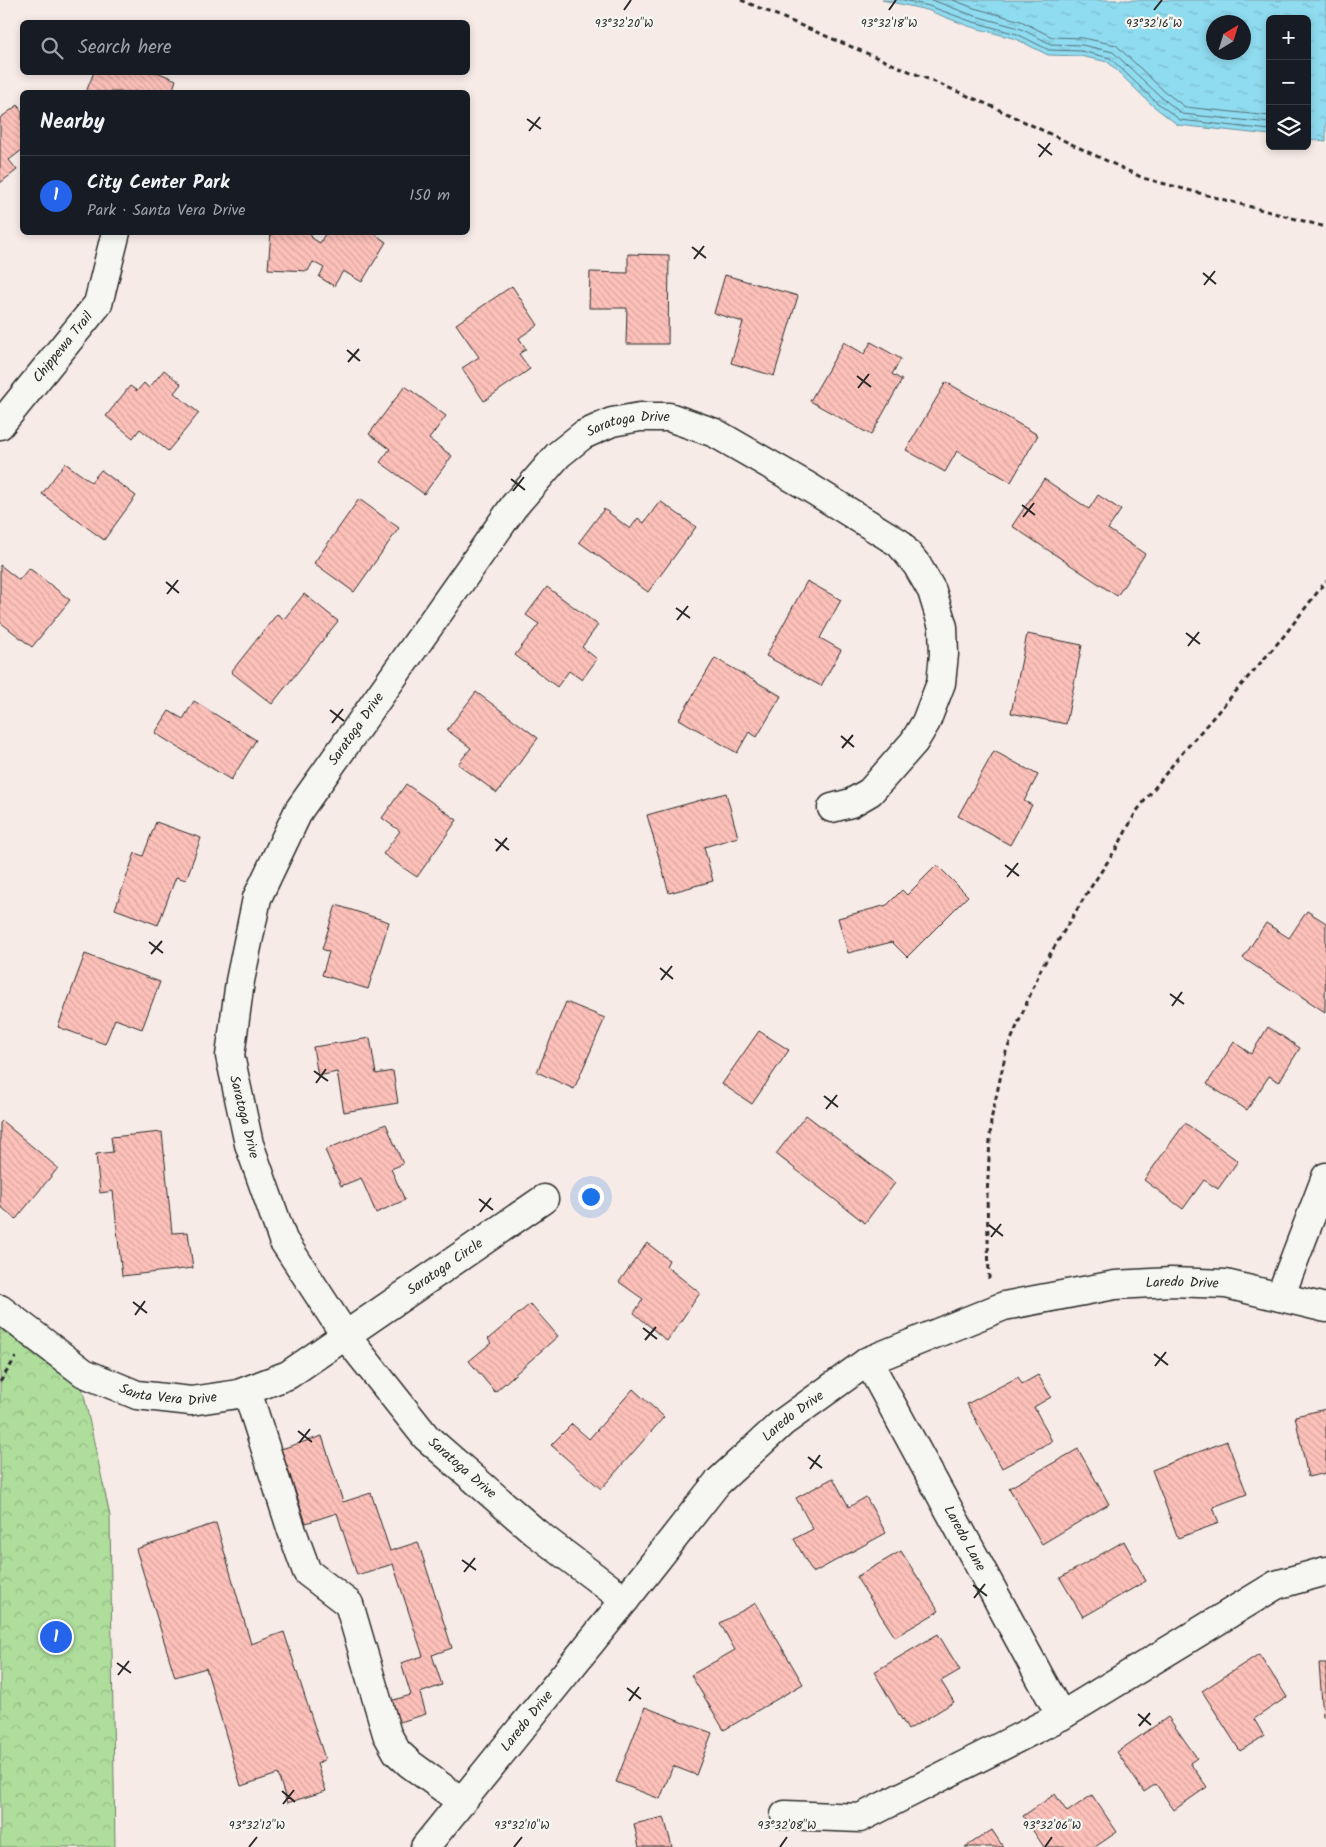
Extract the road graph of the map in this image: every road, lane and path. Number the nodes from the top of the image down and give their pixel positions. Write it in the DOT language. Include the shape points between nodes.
graph roads {
  1 [pos="741,0"];
  2 [pos="1326,227"];
  3 [pos="115,235"];
  4 [pos="0,425"];
  5 [pos="1326,581"];
  6 [pos="832,808"];
  7 [pos="1326,1177"];
  8 [pos="544,1199"];
  9 [pos="1280,1297"];
  10 [pos="1326,1308"];
  11 [pos="0,1309"];
  12 [pos="990,1311"];
  13 [pos="345,1335"];
  14 [pos="868,1361"];
  15 [pos="247,1391"];
  16 [pos="1326,1571"];
  17 [pos="625,1600"];
  18 [pos="1061,1716"];
  19 [pos="461,1802"];
  20 [pos="785,1815"];
  21 [pos="424,1847"];
  1 -- 2 [label="path" via="989,105 1144,178"];
  3 -- 4 [label="street, Chippewa Trail" via="98,304"];
  5 -- 12 [label="path" via="1136,812 1040,969 1006,1052 991,1120 987,1196"];
  6 -- 13 [label="street, Saratoga Drive" via="851,803 870,792 914,742 926,722 941,683 943,627 932,591 917,565 899,543 714,433 669,417 640,417 612,422 583,435 558,455 514,506 299,810 257,898 240,981 230,1056 248,1144 283,1240"];
  7 -- 9 [label="street"];
  8 -- 13 [label="street, Saratoga Circle"];
  9 -- 10 [label="street, Laredo Drive"];
  9 -- 12 [label="street, Laredo Drive" via="1226,1284 1171,1282 1115,1286"];
  11 -- 15 [label="street, Santa Vera Drive" via="84,1373 138,1395 191,1401"];
  12 -- 14 [label="street, Laredo Drive"];
  13 -- 15 [label="street, Santa Vera Drive" via="288,1376"];
  13 -- 17 [label="street, Saratoga Drive" via="426,1437 536,1532"];
  14 -- 17 [label="street, Laredo Drive" via="782,1423 717,1483"];
  14 -- 18 [label="street, Laredo Lane"];
  15 -- 19 [label="street" via="308,1572 349,1604 387,1734 397,1752 410,1764"];
  16 -- 18 [label="street" via="1276,1585"];
  17 -- 19 [label="street, Laredo Drive"];
  18 -- 20 [label="street" via="860,1818"];
  19 -- 21 [label="street, Laredo Drive"];
}
